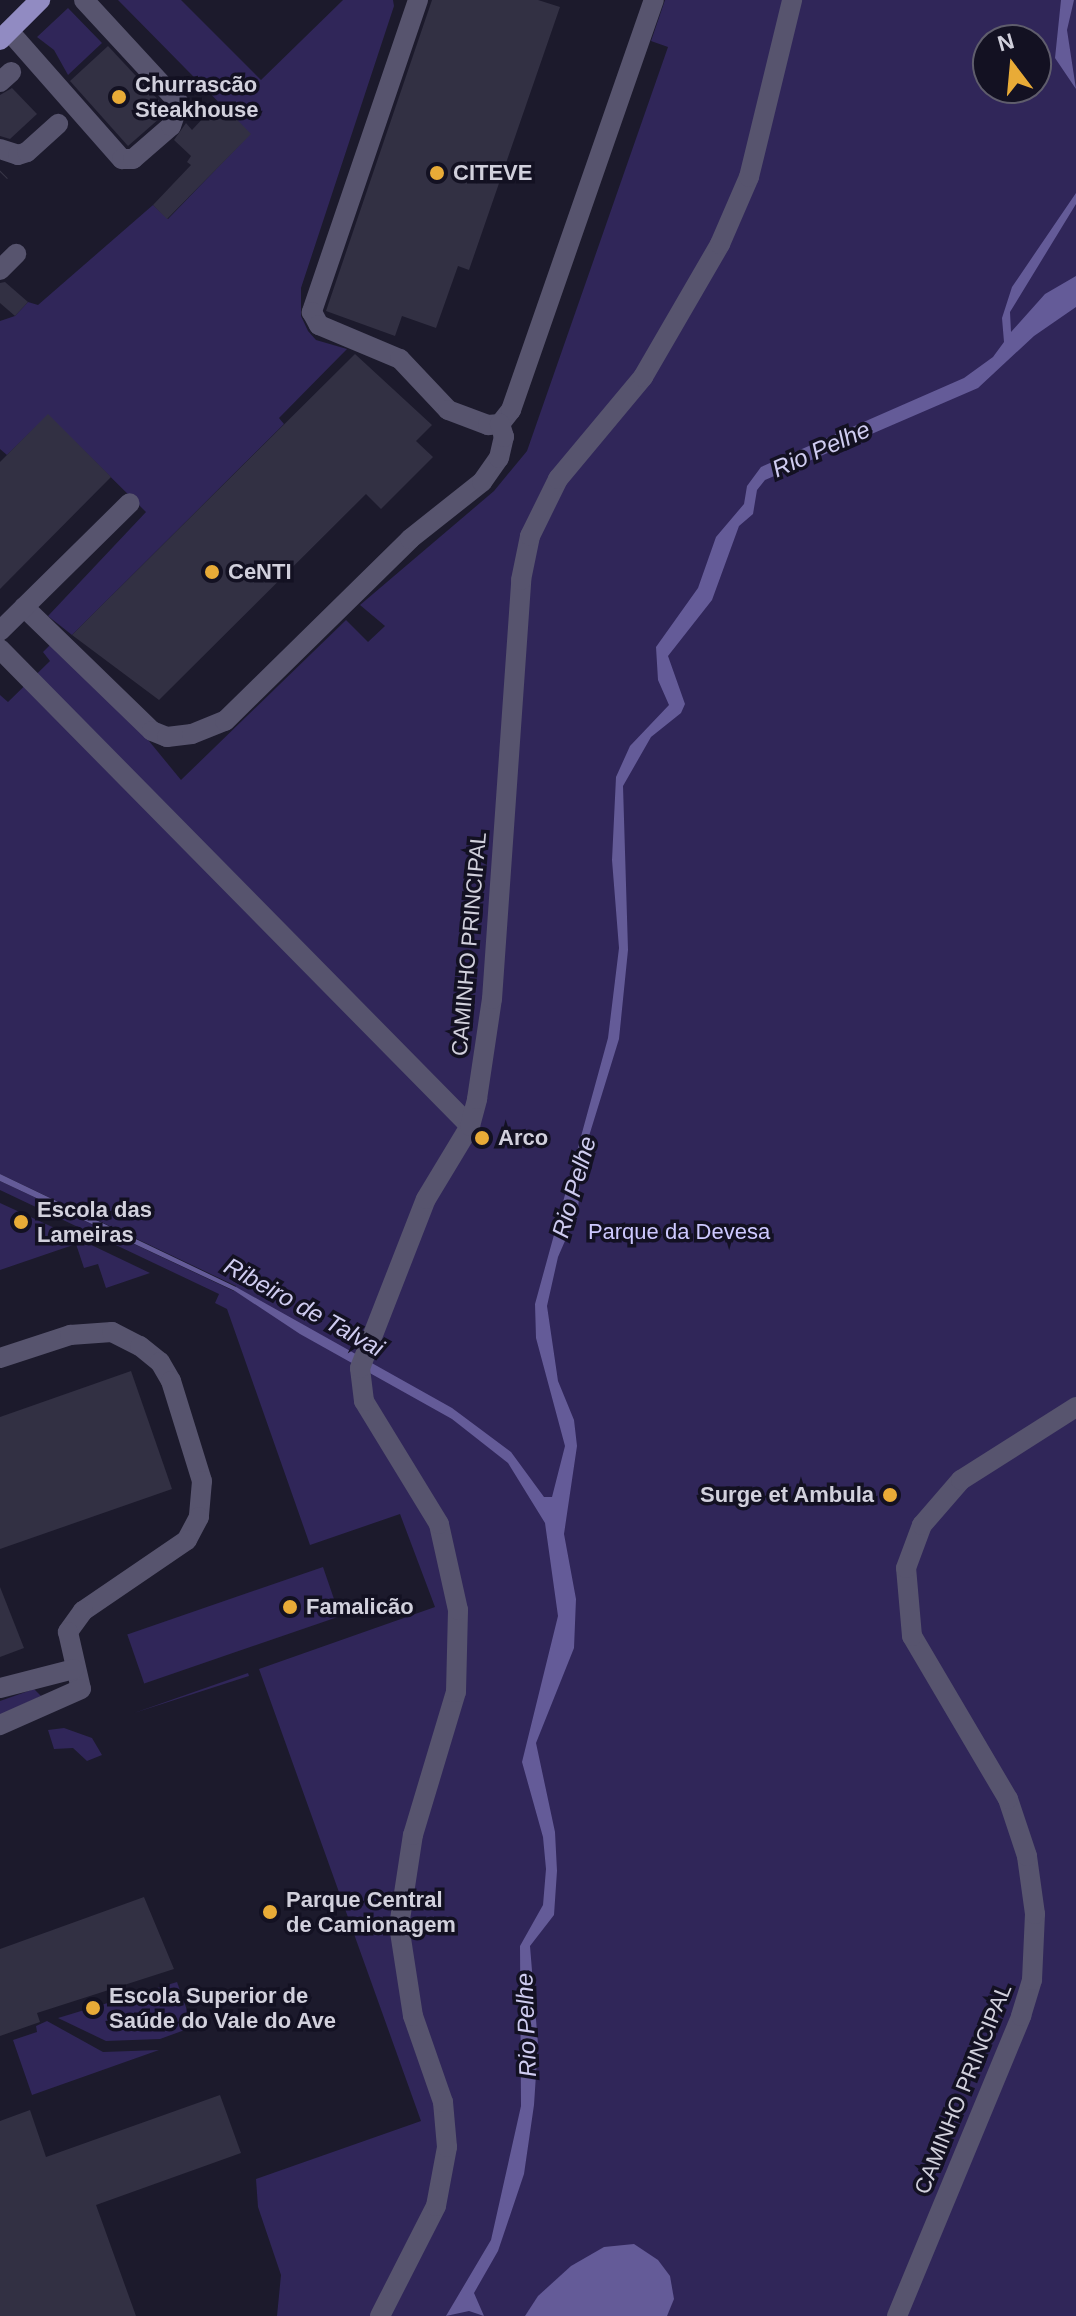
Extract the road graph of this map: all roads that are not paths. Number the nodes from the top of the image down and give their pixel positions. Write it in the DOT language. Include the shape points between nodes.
graph roads {
  1 [pos="40,0"];
  2 [pos="84,0"];
  3 [pos="418,0"];
  4 [pos="654,0"];
  5 [pos="792,0"];
  6 [pos="5,35"];
  7 [pos="58,124"];
  8 [pos="4,158"];
  9 [pos="16,254"];
  10 [pos="0,270"];
  11 [pos="500,424"];
  12 [pos="130,503"];
  13 [pos="24,607"];
  14 [pos="0,631"];
  15 [pos="0,649"];
  16 [pos="470,1126"];
  17 [pos="0,1358"];
  18 [pos="1076,1407"];
  19 [pos="74,1669"];
  20 [pos="0,1688"];
  21 [pos="0,1725"];
  22 [pos="380,2316"];
  23 [pos="897,2316"];
  1 -- 6 [label="main road"];
  2 -- 6 [label="street" via="179,103 171,126 133,159 122,159"];
  3 -- 11 [label="street" via="312,312 319,325 400,359 448,410 464,419"];
  4 -- 11 [label="street" via="511,410"];
  5 -- 16 [label="street, CAMINHO PRINCIPAL" via="749,177 720,244 643,377 558,479 530,536 521,580 492,999"];
  7 -- 8 [label="street" via="27,152"];
  9 -- 10 [label="street"];
  11 -- 13 [label="street" via="504,437 499,458 482,482 410,539 254,695 214,726 167,737 152,731"];
  12 -- 13 [label="street"];
  13 -- 14 [label="street"];
  15 -- 16 [label="street"];
  16 -- 22 [label="street, CAMINHO PRINCIPAL" via="426,1199 360,1368 367,1408 439,1524 458,1610 456,1692 413,1835 399,1926 413,2016 443,2102 447,2147 436,2206"];
  17 -- 19 [label="street" via="70,1335 112,1332 140,1346 160,1362 171,1381 202,1481 199,1517 187,1540 83,1611 68,1632"];
  18 -- 23 [label="street, CAMINHO PRINCIPAL" via="961,1480 922,1525 906,1568 912,1636 1008,1799 1027,1856 1035,1914 1032,1980 1021,2016"];
  19 -- 20 [label="street"];
  19 -- 21 [label="street" via="81,1689"];
}
